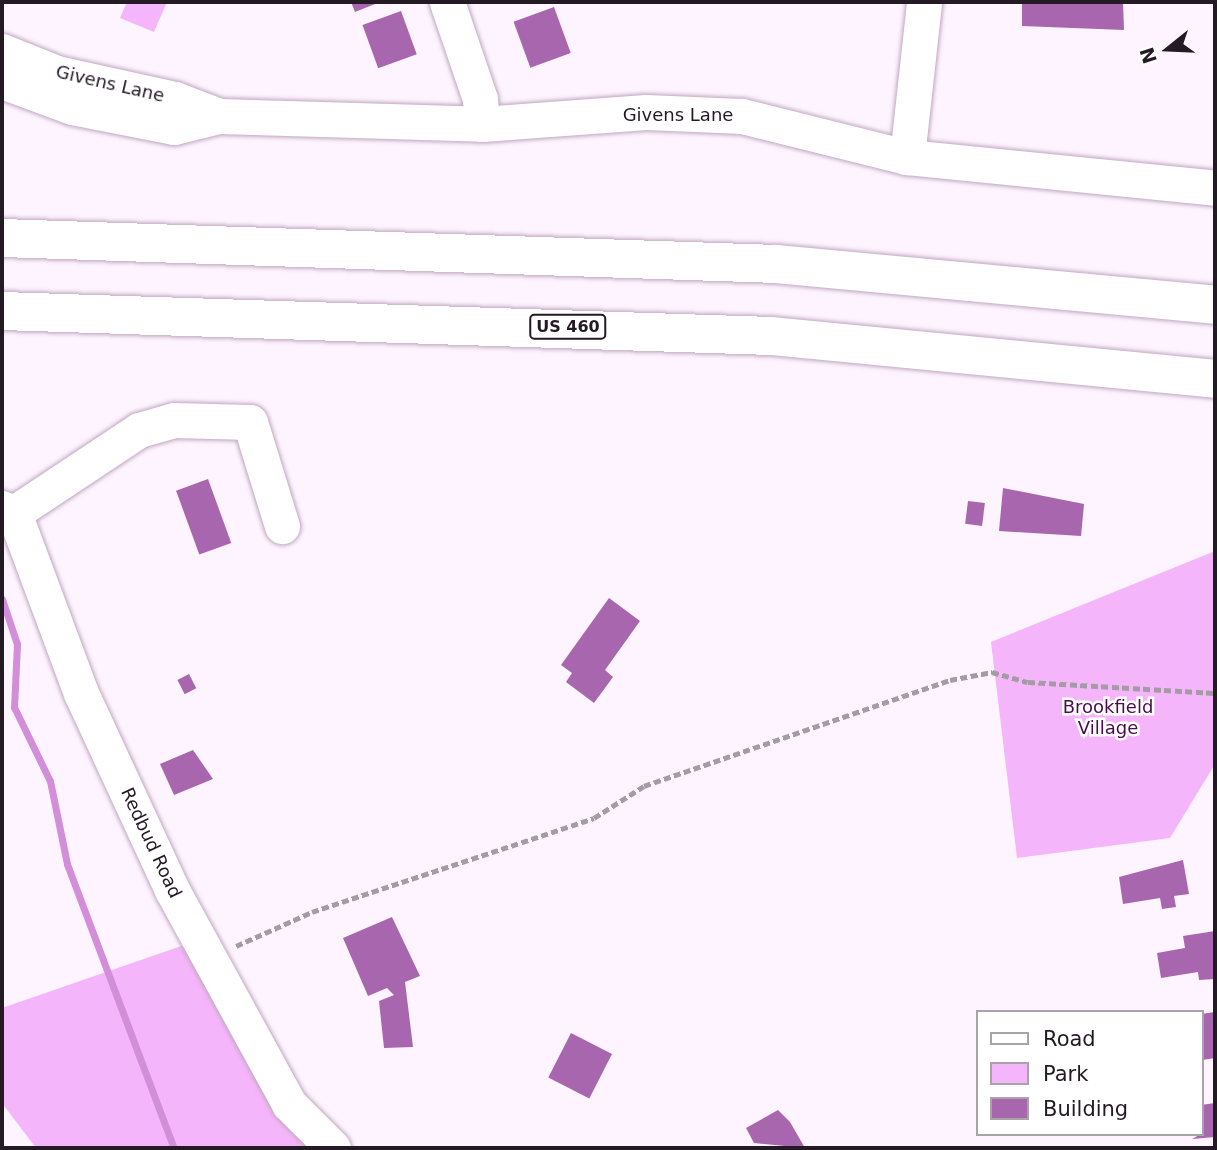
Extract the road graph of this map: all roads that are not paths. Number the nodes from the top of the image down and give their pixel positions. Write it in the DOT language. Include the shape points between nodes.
graph roads {
  1 [pos="447,2"];
  2 [pos="924,2"];
  3 [pos="2,51"];
  4 [pos="2,81"];
  5 [pos="219,116"];
  6 [pos="482,124"];
  7 [pos="907,157"];
  8 [pos="1215,188"];
  9 [pos="2,238"];
  10 [pos="1215,305"];
  11 [pos="2,311"];
  12 [pos="1215,379"];
  13 [pos="8,510"];
  14 [pos="282,526"];
  15 [pos="333,1148"];
  1 -- 6 [label="street" via="481,99"];
  2 -- 7 [label="street"];
  3 -- 5 [label="street, Givens Lane" via="57,74 175,99"];
  4 -- 5 [label="street, Givens Lane" via="136,122 174,127"];
  5 -- 6 [label="street, Givens Lane"];
  6 -- 7 [label="street, Givens Lane" via="646,112 742,116"];
  7 -- 8 [label="street, Givens Lane"];
  9 -- 10 [label="highway" via="776,264"];
  11 -- 12 [label="highway, US 460" via="771,336"];
  13 -- 14 [label="street" via="139,430 174,420 212,419 250,422"];
  13 -- 15 [label="street, Redbud Road" via="81,693 208,960 289,1104"];
}
